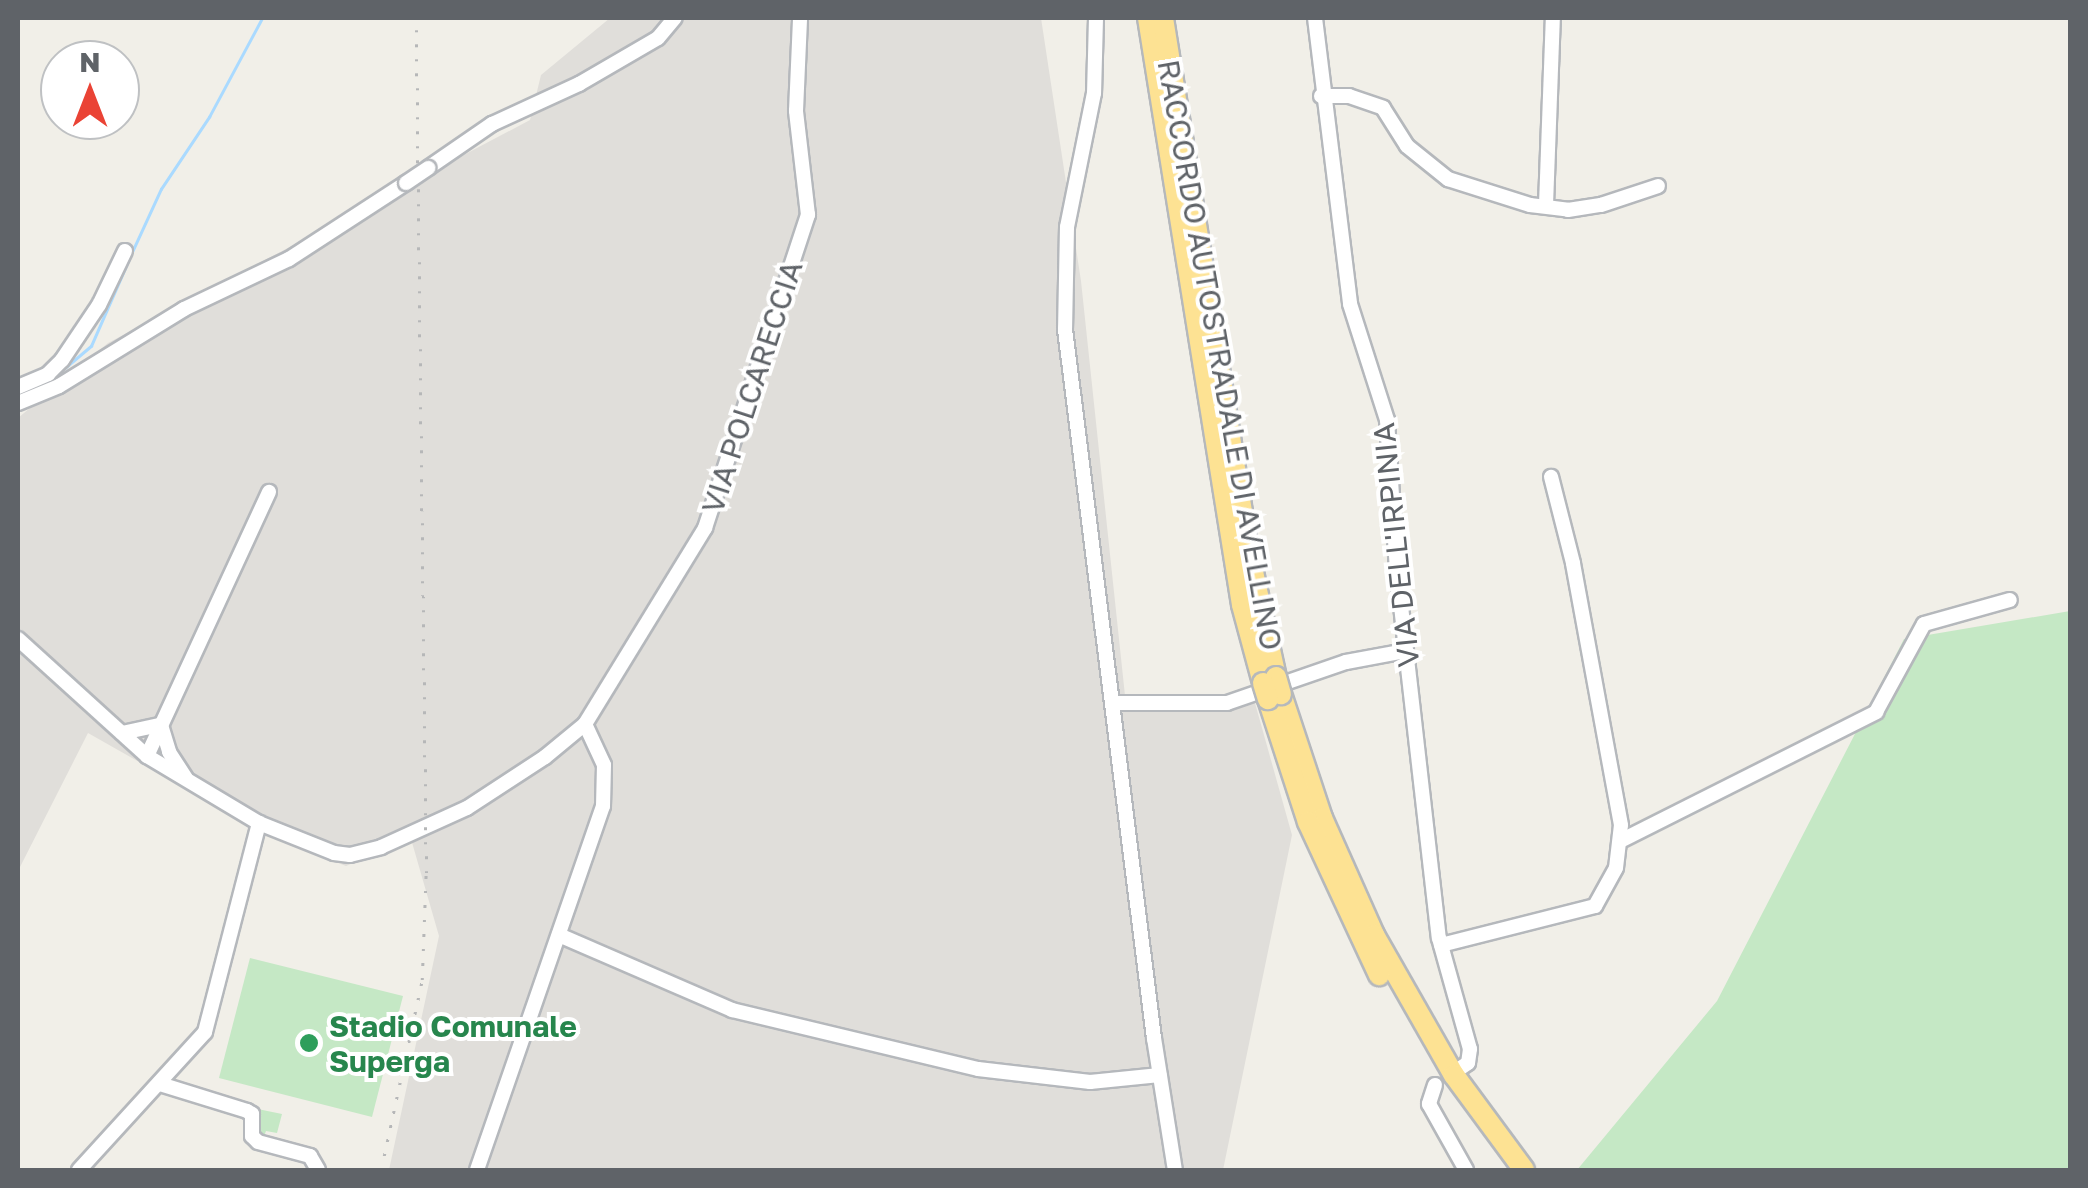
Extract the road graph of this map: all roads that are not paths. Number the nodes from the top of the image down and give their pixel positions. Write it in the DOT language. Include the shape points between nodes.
graph roads {
  1 [pos="675,18"];
  2 [pos="800,18"];
  3 [pos="1096,18"];
  4 [pos="1148,18"];
  5 [pos="1163,18"];
  6 [pos="1314,18"];
  7 [pos="1553,18"];
  8 [pos="1321,96"];
  9 [pos="1658,186"];
  10 [pos="1546,205"];
  11 [pos="124,251"];
  12 [pos="18,387"];
  13 [pos="18,404"];
  14 [pos="1551,477"];
  15 [pos="270,492"];
  16 [pos="2010,600"];
  17 [pos="18,639"];
  18 [pos="1406,651"];
  19 [pos="1272,688"];
  20 [pos="1112,703"];
  21 [pos="161,724"];
  22 [pos="585,724"];
  23 [pos="122,733"];
  24 [pos="148,756"];
  25 [pos="188,781"];
  26 [pos="259,823"];
  27 [pos="1620,841"];
  28 [pos="559,934"];
  29 [pos="1441,945"];
  30 [pos="1459,1069"];
  31 [pos="1160,1075"];
  32 [pos="160,1084"];
  33 [pos="1435,1086"];
  34 [pos="79,1170"];
  35 [pos="318,1170"];
  36 [pos="476,1170"];
  37 [pos="1175,1170"];
  38 [pos="1466,1170"];
  39 [pos="1506,1170"];
  40 [pos="1524,1170"];
  1 -- 13 [label="street, bridge" via="658,38 492,124 289,259"];
  2 -- 22 [label="street, VIA POLCARECCIA" via="796,111 808,215 706,528"];
  3 -- 20 [label="street" via="1094,93 1067,227 1065,329"];
  4 -- 19 [label="highway, RACCORDO AUTOSTRADALE DI AVELLINO" via="1242,606"];
  5 -- 19 [label="highway, RACCORDO AUTOSTRADALE DI AVELLINO"];
  6 -- 8 [label="street, VIA DELL'IRPINIA"];
  7 -- 10 [label="street"];
  8 -- 10 [label="street" via="1350,96 1382,108 1407,146 1448,178"];
  8 -- 18 [label="street, VIA DELL'IRPINIA" via="1350,304 1387,420"];
  9 -- 10 [label="street" via="1601,205"];
  11 -- 12 [label="street" via="62,360"];
  14 -- 27 [label="street" via="1574,563"];
  15 -- 21 [label="street"];
  16 -- 27 [label="street" via="1924,624 1876,712"];
  17 -- 23 [label="street"];
  18 -- 20 [label="street" via="1346,662 1227,703"];
  18 -- 29 [label="street, VIA DELL'IRPINIA"];
  19 -- 39 [label="highway, RACCORDO AUTOSTRADALE DI AVELLINO" via="1308,822 1352,924 1423,1053"];
  19 -- 40 [label="highway, RACCORDO AUTOSTRADALE DI AVELLINO" via="1374,934 1454,1075"];
  20 -- 31 [label="street"];
  21 -- 23 [label="street"];
  21 -- 24 [label="street"];
  21 -- 25 [label="street"];
  22 -- 26 [label="street" via="492,794 380,847 350,856"];
  22 -- 28 [label="street" via="604,765 603,806"];
  23 -- 24 [label="street"];
  24 -- 25 [label="street"];
  25 -- 26 [label="street"];
  26 -- 32 [label="street" via="204,1032"];
  27 -- 29 [label="street" via="1616,868 1594,906"];
  28 -- 31 [label="street" via="732,1010 978,1068 1090,1082"];
  28 -- 36 [label="street"];
  29 -- 30 [label="street, VIA DELL'IRPINIA" via="1470,1049 1468,1064"];
  31 -- 37 [label="street"];
  32 -- 34 [label="street"];
  32 -- 35 [label="street" via="246,1110 258,1142 310,1156"];
  33 -- 38 [label="street" via="1429,1104"];
}
